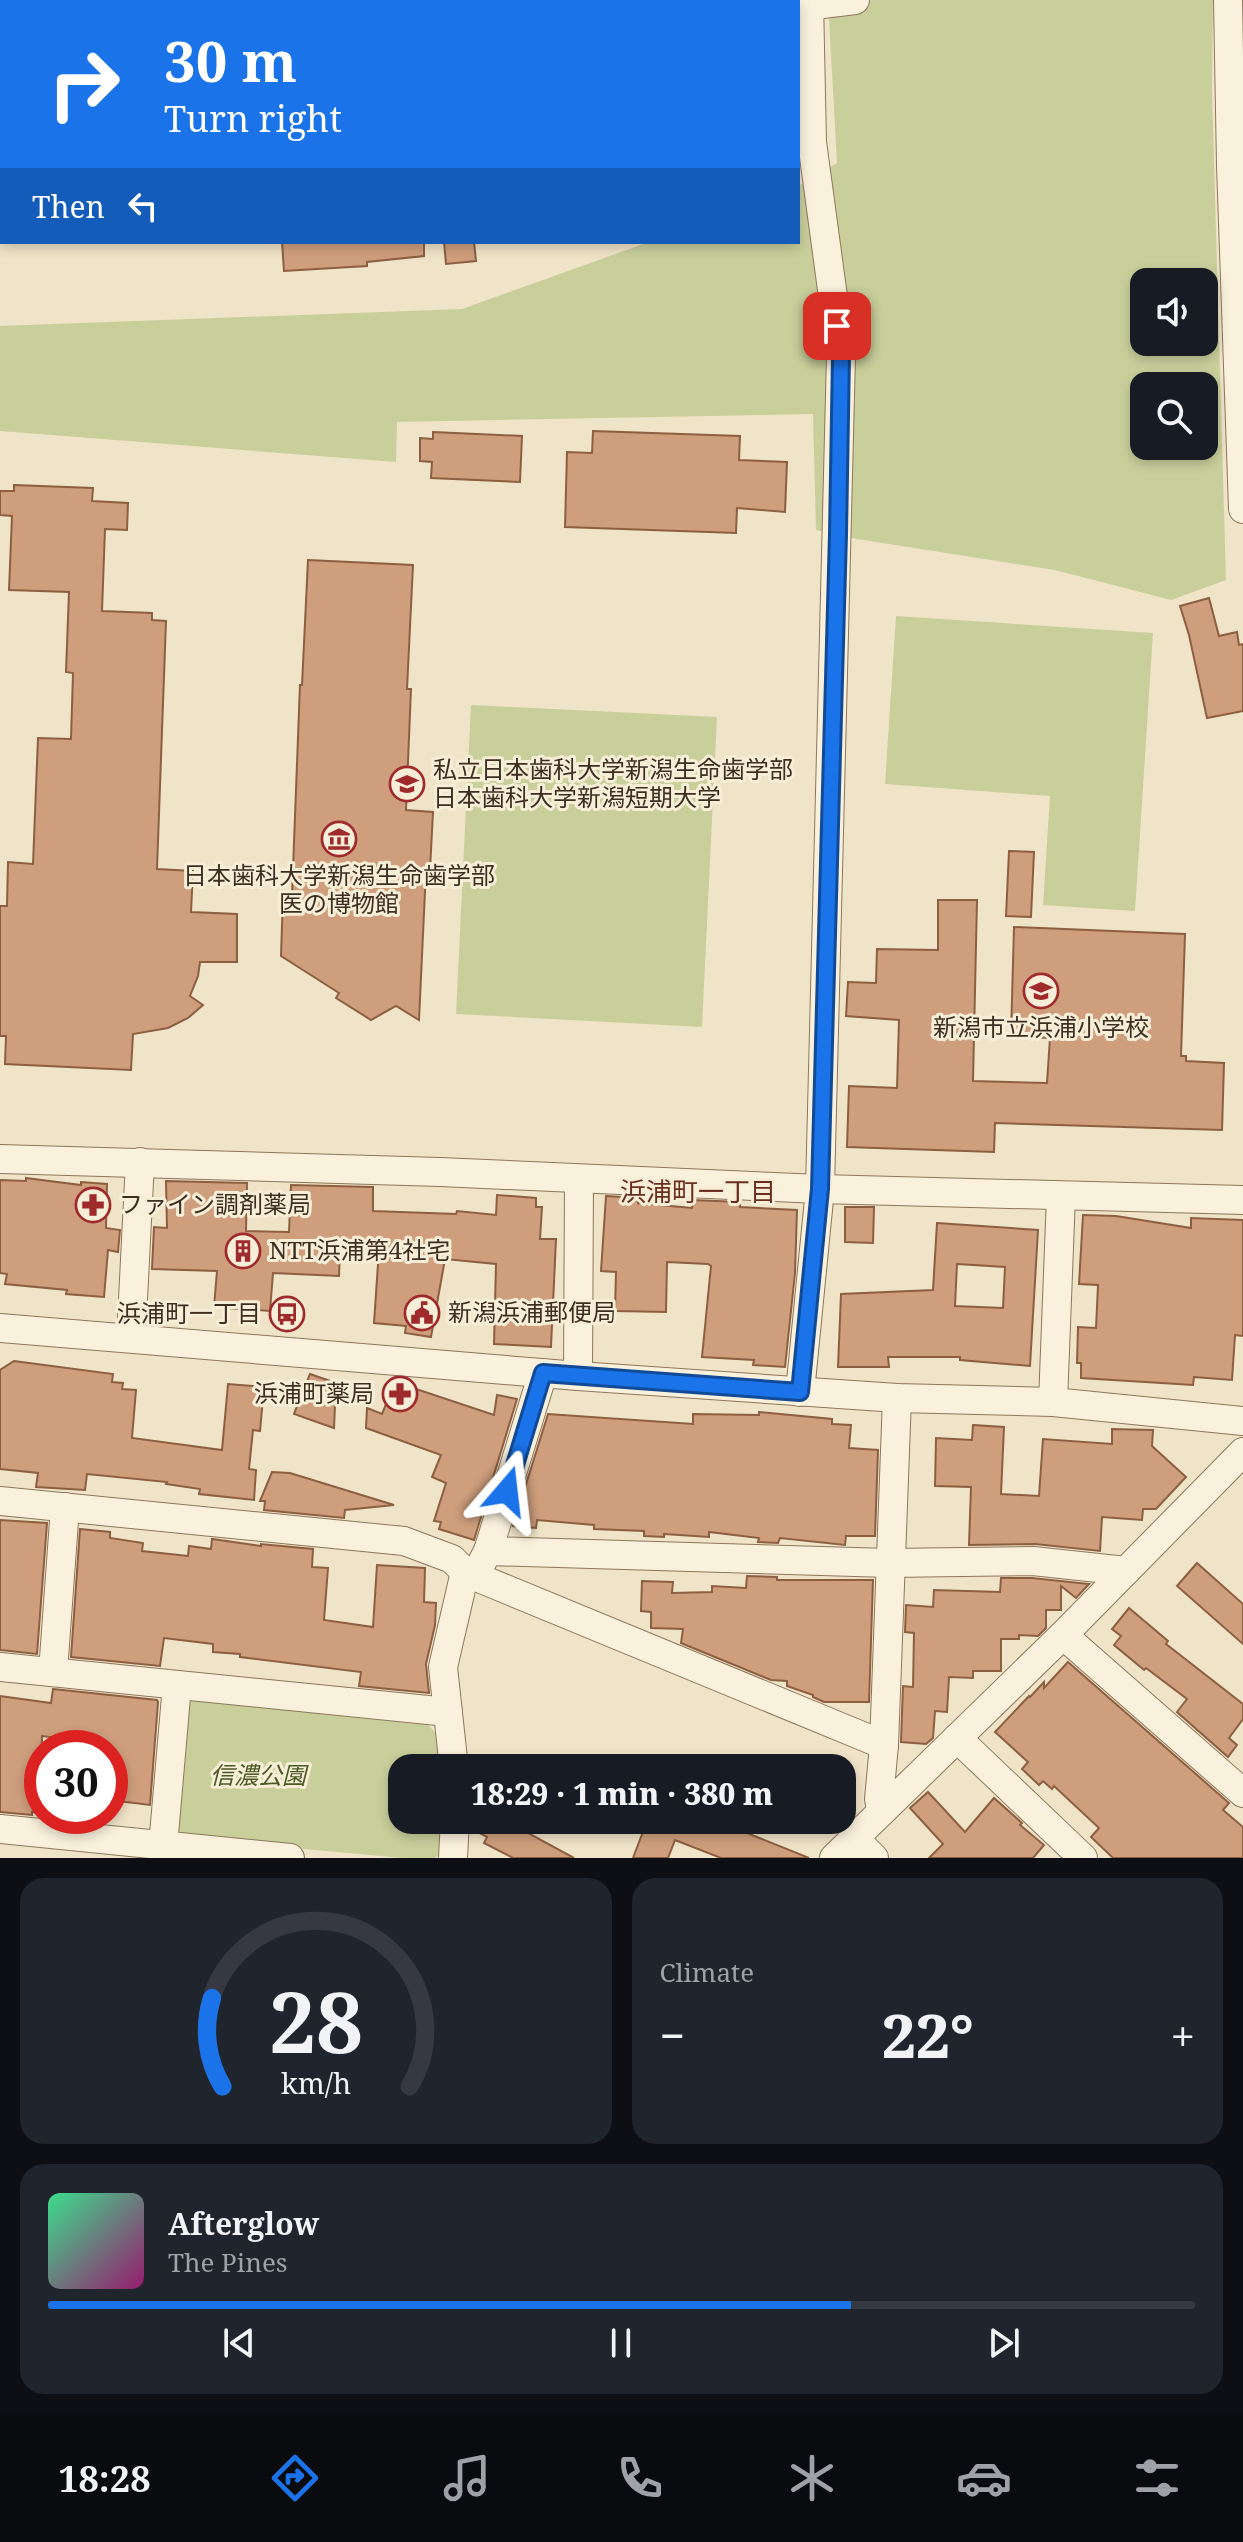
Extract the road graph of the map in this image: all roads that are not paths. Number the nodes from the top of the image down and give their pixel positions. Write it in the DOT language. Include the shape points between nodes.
graph roads {
  1 [pos="855,0"];
  2 [pos="1228,0"];
  3 [pos="805,4"];
  4 [pos="805,143"];
  5 [pos="1243,509"];
  6 [pos="0,1159"];
  7 [pos="140,1162"];
  8 [pos="579,1179"];
  9 [pos="820,1189"];
  10 [pos="1061,1196"];
  11 [pos="1243,1200"];
  12 [pos="0,1328"];
  13 [pos="131,1338"];
  14 [pos="543,1373"];
  15 [pos="578,1376"];
  16 [pos="800,1392"];
  17 [pos="897,1398"];
  18 [pos="1053,1402"];
  19 [pos="1243,1421"];
  20 [pos="1243,1452"];
  21 [pos="0,1501"];
  22 [pos="65,1507"];
  23 [pos="488,1551"];
  24 [pos="889,1563"];
  25 [pos="1126,1571"];
  26 [pos="470,1574"];
  27 [pos="1063,1635"];
  28 [pos="0,1667"];
  29 [pos="53,1672"];
  30 [pos="177,1685"];
  31 [pos="448,1712"];
  32 [pos="957,1738"];
  33 [pos="884,1745"];
  34 [pos="452,1754"];
  35 [pos="1243,1793"];
  36 [pos="881,1811"];
  37 [pos="0,1829"];
  38 [pos="454,1834"];
  39 [pos="163,1846"];
  40 [pos="844,1848"];
  41 [pos="290,1858"];
  42 [pos="453,1858"];
  43 [pos="874,1858"];
  44 [pos="1083,1858"];
  1 -- 3 [label="street"];
  2 -- 5 [label="street"];
  3 -- 4 [label="street"];
  4 -- 9 [label="street" via="841,356"];
  6 -- 7 [label="street"];
  7 -- 8 [label="street"];
  7 -- 13 [label="street"];
  8 -- 9 [label="street"];
  8 -- 15 [label="street"];
  9 -- 10 [label="street"];
  9 -- 16 [label="street"];
  10 -- 11 [label="street"];
  10 -- 18 [label="street"];
  12 -- 13 [label="street"];
  13 -- 14 [label="street"];
  14 -- 15 [label="street"];
  14 -- 23 [label="street"];
  15 -- 16 [label="street"];
  16 -- 17 [label="street"];
  17 -- 18 [label="street"];
  17 -- 24 [label="street"];
  18 -- 19 [label="street"];
  20 -- 25 [label="street"];
  21 -- 22 [label="street"];
  22 -- 26 [label="street" via="404,1541 452,1559"];
  22 -- 29 [label="street"];
  23 -- 24 [label="street"];
  23 -- 26 [label="street"];
  24 -- 25 [label="street" via="1033,1561"];
  24 -- 33 [label="street"];
  25 -- 27 [label="street"];
  26 -- 31 [label="street" via="443,1667"];
  26 -- 33 [label="street"];
  27 -- 32 [label="street"];
  27 -- 35 [label="street"];
  28 -- 29 [label="street"];
  29 -- 30 [label="street"];
  30 -- 31 [label="street"];
  30 -- 39 [label="street"];
  31 -- 34 [label="street"];
  32 -- 36 [label="street"];
  32 -- 44 [label="street"];
  33 -- 36 [label="street"];
  36 -- 40 [label="street"];
  37 -- 39 [label="street"];
  38 -- 42 [label="street"];
  39 -- 41 [label="street"];
  40 -- 43 [label="street"];
}
